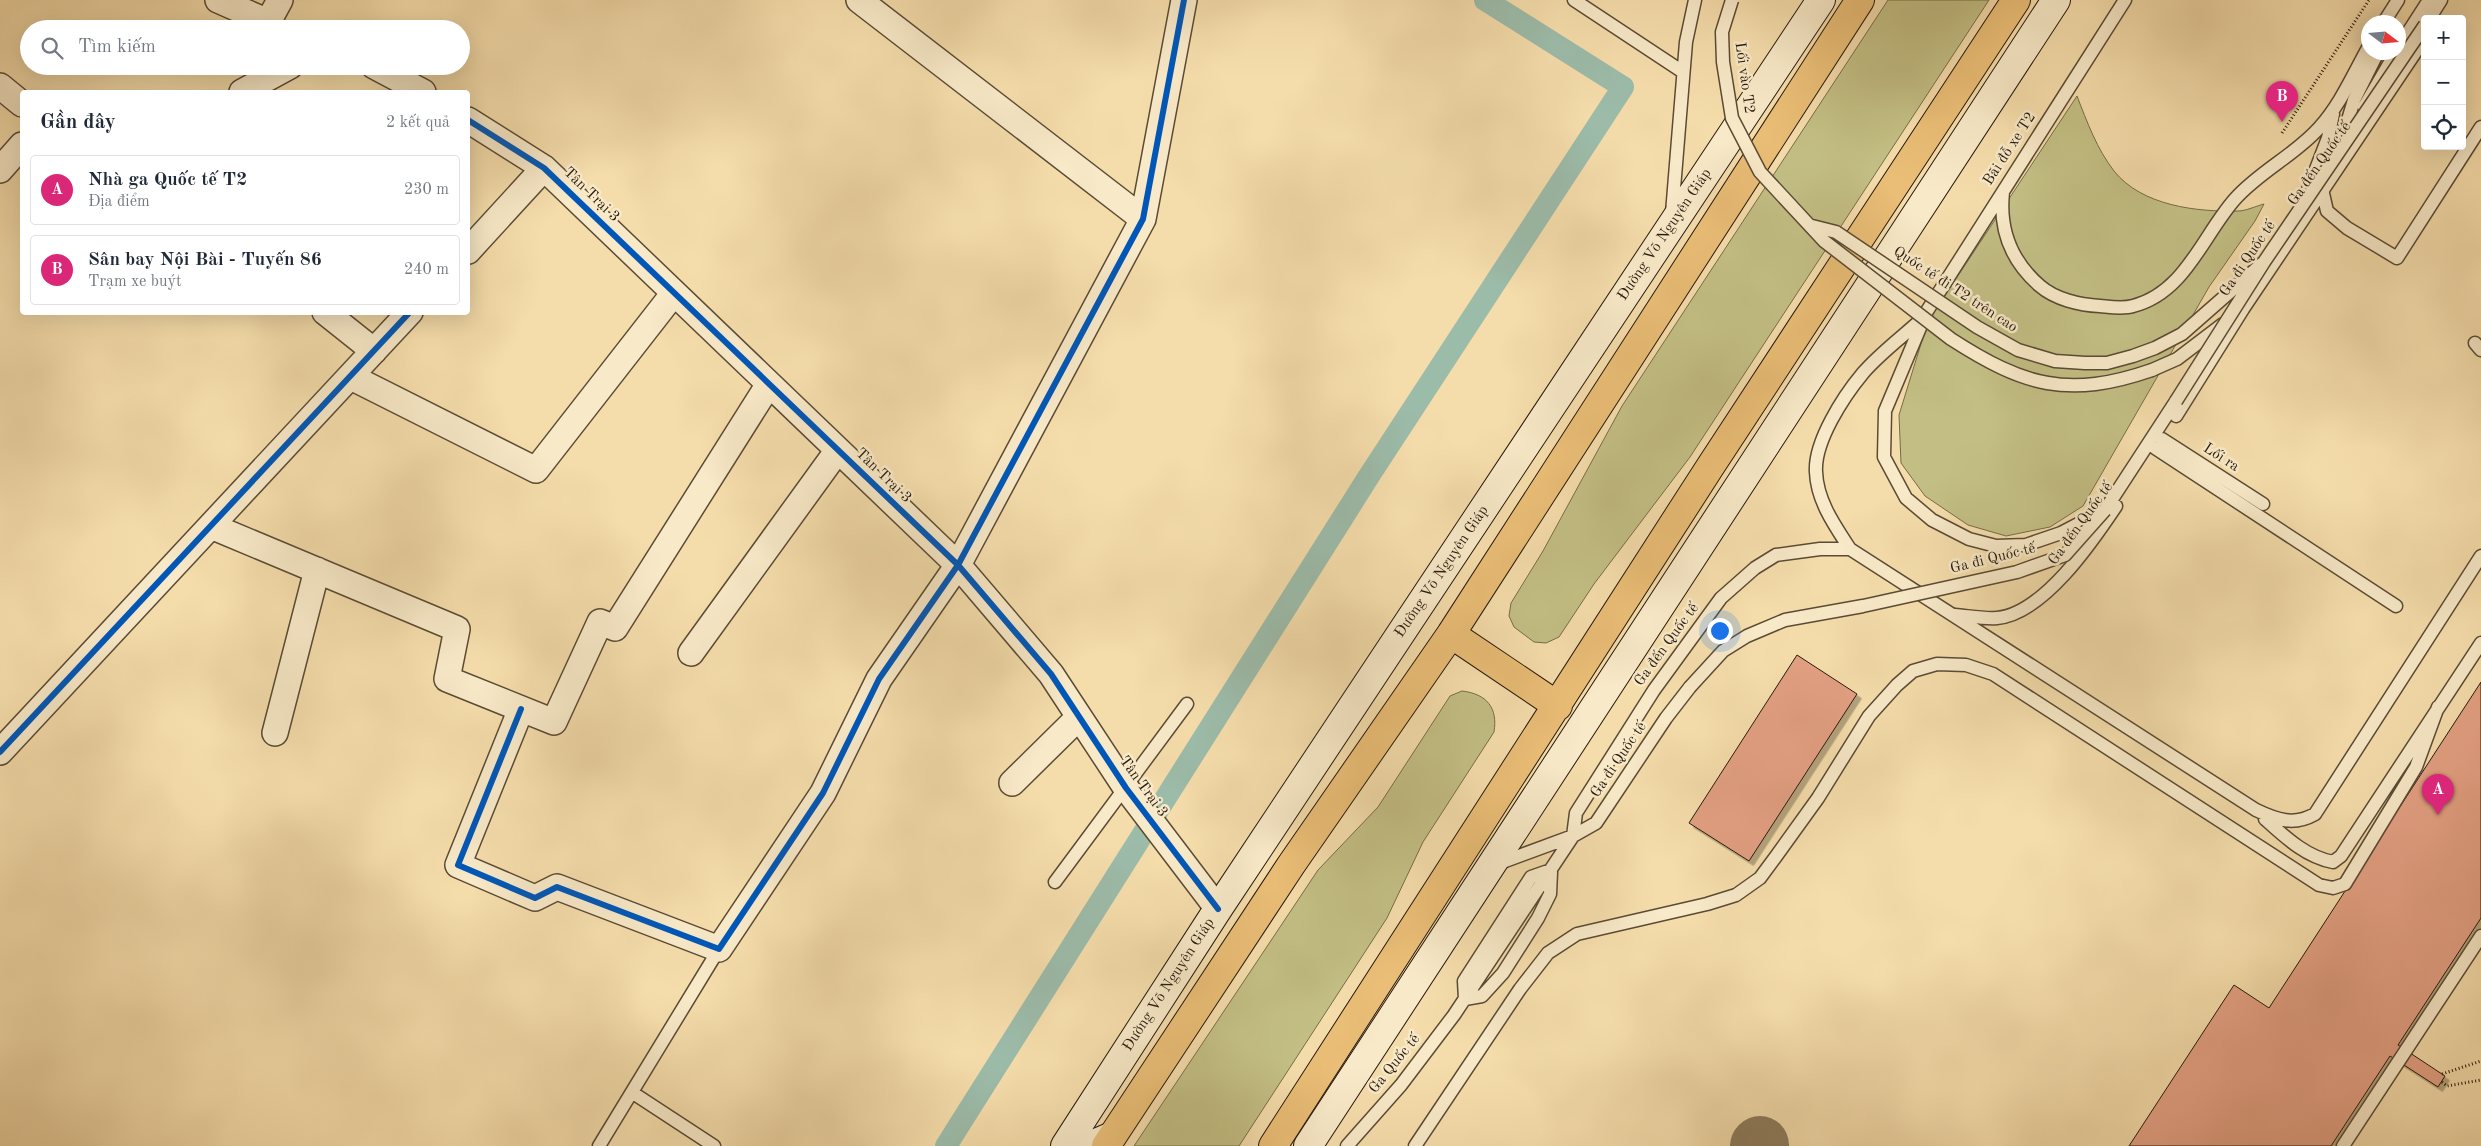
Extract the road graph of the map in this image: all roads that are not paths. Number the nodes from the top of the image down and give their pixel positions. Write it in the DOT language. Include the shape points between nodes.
graph roads {
  1 [pos="218,0"];
  2 [pos="280,0"];
  3 [pos="859,0"];
  4 [pos="1184,0"];
  5 [pos="1574,0"];
  6 [pos="1695,0"];
  7 [pos="1732,0"];
  8 [pos="1821,0"];
  9 [pos="1842,0"];
  10 [pos="1860,0"];
  11 [pos="2016,0"];
  12 [pos="2056,0"];
  13 [pos="2125,0"];
  14 [pos="2398,0"];
  15 [pos="2406,0"];
  16 [pos="2429,0"];
  17 [pos="2441,0"];
  18 [pos="2450,0"];
  19 [pos="2388,15"];
  20 [pos="2398,15"];
  21 [pos="2432,15"];
  22 [pos="2440,15"];
  23 [pos="258,20"];
  24 [pos="272,20"];
  25 [pos="2421,31"];
  26 [pos="2406,36"];
  27 [pos="2421,44"];
  28 [pos="2362,60"];
  29 [pos="2374,60"];
  30 [pos="2391,60"];
  31 [pos="1683,72"];
  32 [pos="273,75"];
  33 [pos="391,75"];
  34 [pos="0,86"];
  35 [pos="246,90"];
  36 [pos="418,90"];
  37 [pos="20,102"];
  38 [pos="1794,102"];
  39 [pos="2335,109"];
  40 [pos="470,121"];
  41 [pos="2481,127"];
  42 [pos="20,147"];
  43 [pos="2338,154"];
  44 [pos="544,168"];
  45 [pos="0,170"];
  46 [pos="2322,189"];
  47 [pos="2003,191"];
  48 [pos="1143,219"];
  49 [pos="1671,226"];
  50 [pos="1812,226"];
  51 [pos="470,249"];
  52 [pos="2279,254"];
  53 [pos="2264,262"];
  54 [pos="674,293"];
  55 [pos="2243,309"];
  56 [pos="329,315"];
  57 [pos="407,315"];
  58 [pos="1925,316"];
  59 [pos="374,351"];
  60 [pos="351,376"];
  61 [pos="769,384"];
  62 [pos="2158,443"];
  63 [pos="838,450"];
  64 [pos="2263,504"];
  65 [pos="2105,510"];
  66 [pos="211,526"];
  67 [pos="1850,549"];
  68 [pos="2481,556"];
  69 [pos="958,565"];
  70 [pos="317,570"];
  71 [pos="2396,606"];
  72 [pos="1953,614"];
  73 [pos="1451,634"];
  74 [pos="2481,643"];
  75 [pos="691,653"];
  76 [pos="1187,704"];
  77 [pos="1558,706"];
  78 [pos="2438,707"];
  79 [pos="521,709"];
  80 [pos="1079,717"];
  81 [pos="274,733"];
  82 [pos="0,752"];
  83 [pos="1012,782"];
  84 [pos="1126,788"];
  85 [pos="2256,810"];
  86 [pos="1573,836"];
  87 [pos="1491,866"];
  88 [pos="1551,870"];
  89 [pos="1055,882"];
  90 [pos="1218,909"];
  91 [pos="2481,936"];
  92 [pos="720,949"];
  93 [pos="1465,999"];
  94 [pos="632,1093"];
  95 [pos="1102,1143"];
  96 [pos="599,1146"];
  97 [pos="714,1146"];
  98 [pos="1065,1146"];
  99 [pos="1273,1146"];
  100 [pos="1308,1146"];
  101 [pos="1347,1146"];
  102 [pos="1415,1146"];
  103 [pos="2343,1146"];
  1 -- 23 [label="street"];
  2 -- 24 [label="street"];
  3 -- 48 [label="street"];
  4 -- 48 [label="street"];
  5 -- 31 [label="lane"];
  6 -- 31 [label="lane"];
  7 -- 50 [label="lane, Lối vào T2, bridge" via="1722,32 1732,118 1760,172"];
  8 -- 49 [label="main road, Đường Võ Nguyên Giáp"];
  9 -- 38 [label="highway"];
  10 -- 38 [label="highway"];
  11 -- 77 [label="highway" via="1710,467"];
  12 -- 87 [label="main road"];
  13 -- 47 [label="lane, Bãi đỗ xe T2"];
  14 -- 19 [label="lane"];
  15 -- 20 [label="lane"];
  16 -- 26 [label="lane"];
  17 -- 21 [label="lane"];
  18 -- 22 [label="lane"];
  25 -- 43 [label="lane, Ga đi Quốc tế, bridge"];
  27 -- 46 [label="lane, Ga đến Quốc tế"];
  28 -- 39 [label="lane"];
  29 -- 43 [label="lane, Ga đi Quốc tế, bridge" via="2354,100"];
  30 -- 46 [label="lane"];
  31 -- 49 [label="lane"];
  32 -- 35 [label="street"];
  33 -- 36 [label="street"];
  34 -- 37 [label="street"];
  38 -- 73 [label="highway"];
  39 -- 47 [label="lane, Ga đến Quốc tế" via="2309,138 2235,199 2184,272 2169,287 2132,306 2081,304 2052,294 2037,283 2016,261 2010,245 2002,215"];
  39 -- 52 [label="lane" via="2318,165"];
  40 -- 44 [label="street, Tân Trại 3"];
  41 -- 46 [label="lane" via="2397,258 2347,228 2327,211"];
  42 -- 45 [label="street"];
  43 -- 53 [label="lane, Ga đi Quốc tế, bridge"];
  44 -- 51 [label="street"];
  44 -- 54 [label="street, Tân Trại 3"];
  46 -- 52 [label="lane, Ga đến Quốc tế"];
  47 -- 58 [label="lane, Bãi đỗ xe T2"];
  48 -- 69 [label="street"];
  49 -- 90 [label="main road, Đường Võ Nguyên Giáp"];
  50 -- 53 [label="lane, Quốc tế đi T2 trên cao, bridge" via="1836,232 1977,327 2018,350 2055,361 2078,363 2116,361 2155,348 2182,334"];
  50 -- 55 [label="lane, Ga đến Quốc tế, bridge" via="1824,241 1973,353 2027,378 2065,387 2122,380 2152,370 2177,359"];
  52 -- 55 [label="lane, Ga đến Quốc tế"];
  53 -- 65 [label="lane, Ga đi Quốc tế, bridge"];
  54 -- 60 [label="street" via="536,470"];
  54 -- 61 [label="street, Tân Trại 3"];
  55 -- 62 [label="lane, Ga đến Quốc tế"];
  56 -- 59 [label="street"];
  57 -- 59 [label="street"];
  58 -- 65 [label="lane" via="1885,411 1884,457 1906,498 1932,520 1970,539 1996,546 2026,544 2061,533"];
  58 -- 67 [label="lane, Ga đến Quốc tế" via="1863,373 1821,441 1816,472 1821,498"];
  59 -- 60 [label="street"];
  60 -- 66 [label="street"];
  61 -- 63 [label="street, Tân Trại 3"];
  61 -- 79 [label="street" via="615,628 600,622 554,722"];
  62 -- 64 [label="lane, Lối ra"];
  62 -- 71 [label="lane"];
  62 -- 72 [label="lane, Ga đến Quốc tế" via="2098,532 2047,593 2022,610 1998,618"];
  63 -- 69 [label="street, Tân Trại 3"];
  63 -- 75 [label="street"];
  65 -- 86 [label="lane, Ga đi Quốc tế, bridge" via="2065,555 2017,572 1785,620 1747,636 1723,651 1690,687 1596,823"];
  66 -- 70 [label="street"];
  66 -- 82 [label="street"];
  67 -- 72 [label="lane, Ga đến Quốc tế"];
  67 -- 86 [label="lane, Ga đến Quốc tế" via="1776,555 1755,568 1721,598 1654,690 1576,813"];
  68 -- 85 [label="lane" via="2315,814 2304,820 2280,821"];
  69 -- 80 [label="street, Tân Trại 3" via="1051,674"];
  69 -- 92 [label="street" via="879,679 823,793"];
  70 -- 79 [label="street" via="457,629 447,679"];
  70 -- 81 [label="street"];
  72 -- 85 [label="lane"];
  73 -- 77 [label="highway"];
  73 -- 95 [label="highway"];
  74 -- 78 [label="lane"];
  76 -- 84 [label="lane"];
  77 -- 99 [label="highway"];
  78 -- 85 [label="lane" via="2365,822 2333,862 2319,859 2289,841"];
  78 -- 102 [label="lane" via="2420,758 2393,808 2345,884 2333,888 2319,885 1993,674 1966,665 1937,664 1913,671 1869,716 1818,798 1760,878 1736,896 1577,934 1548,953 1520,989"];
  79 -- 92 [label="street" via="458,864 535,898 557,887"];
  80 -- 83 [label="street"];
  80 -- 84 [label="street, Tân Trại 3"];
  84 -- 89 [label="lane"];
  84 -- 90 [label="street, Tân Trại 3"];
  86 -- 87 [label="lane"];
  86 -- 88 [label="lane"];
  87 -- 100 [label="main road"];
  88 -- 93 [label="lane" via="1531,877 1464,981"];
  88 -- 93 [label="lane" via="1550,894 1502,972 1482,996"];
  90 -- 98 [label="main road, Đường Võ Nguyên Giáp"];
  91 -- 103 [label="lane"];
  92 -- 94 [label="lane"];
  93 -- 101 [label="lane, Ga Quốc tế" via="1401,1085"];
  94 -- 96 [label="lane"];
  94 -- 97 [label="lane"];
}
